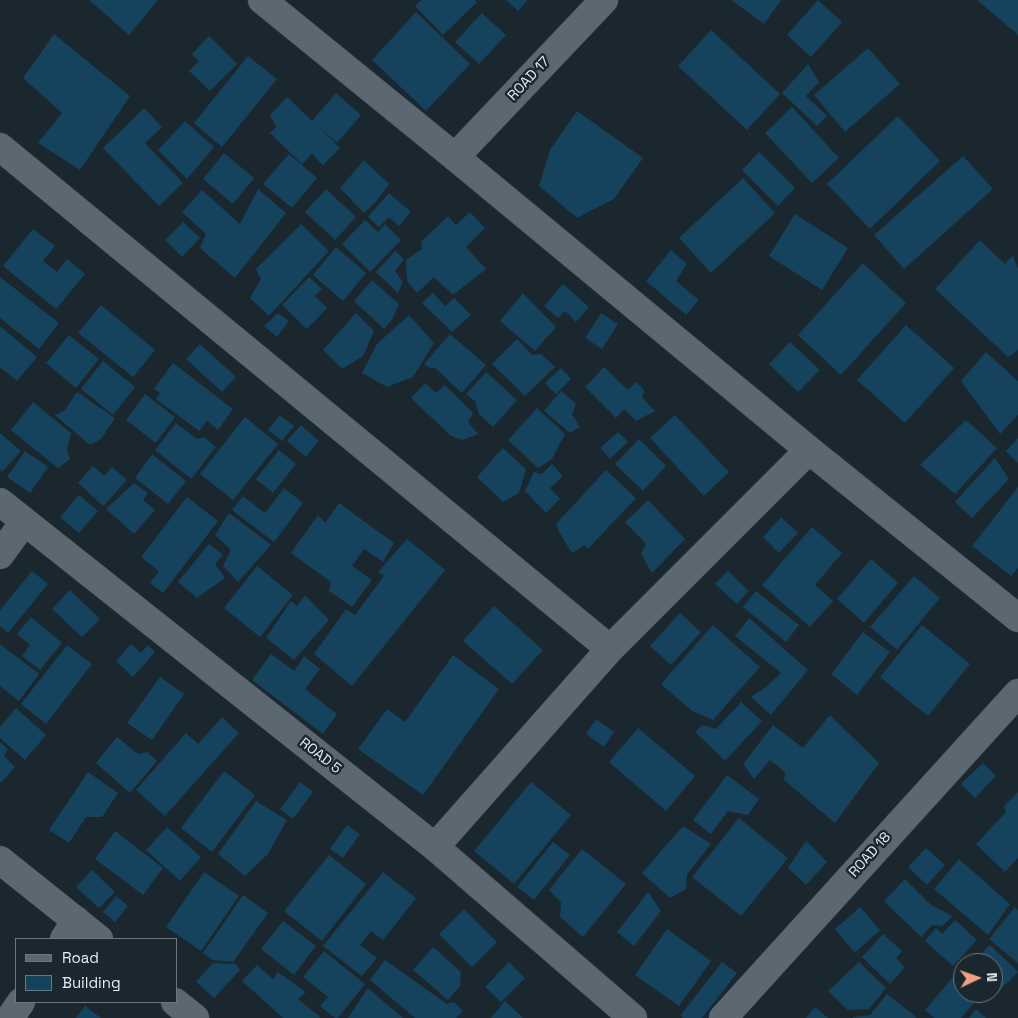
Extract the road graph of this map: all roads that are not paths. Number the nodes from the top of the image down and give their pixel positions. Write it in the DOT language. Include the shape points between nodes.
graph roads {
  1 [pos="262,0"];
  2 [pos="604,0"];
  3 [pos="0,147"];
  4 [pos="455,158"];
  5 [pos="809,450"];
  6 [pos="0,502"];
  7 [pos="24,522"];
  8 [pos="0,555"];
  9 [pos="1018,618"];
  10 [pos="610,648"];
  11 [pos="1018,692"];
  12 [pos="435,848"];
  13 [pos="0,860"];
  14 [pos="70,930"];
  15 [pos="96,938"];
  16 [pos="20,1003"];
  17 [pos="176,1003"];
  18 [pos="10,1018"];
  19 [pos="195,1018"];
  20 [pos="634,1018"];
  21 [pos="722,1018"];
  1 -- 4 [label="street"];
  2 -- 4 [label="street, ROAD 17"];
  3 -- 10 [label="street"];
  4 -- 5 [label="street"];
  5 -- 9 [label="street"];
  5 -- 10 [label="street"];
  6 -- 7 [label="street, ROAD 5"];
  7 -- 8 [label="street"];
  7 -- 12 [label="street, ROAD 5"];
  10 -- 12 [label="street"];
  11 -- 21 [label="street, ROAD 18"];
  12 -- 20 [label="street, ROAD 5"];
  13 -- 14 [label="street"];
  14 -- 15 [label="street"];
  16 -- 18 [label="street"];
  17 -- 19 [label="street"];
}
